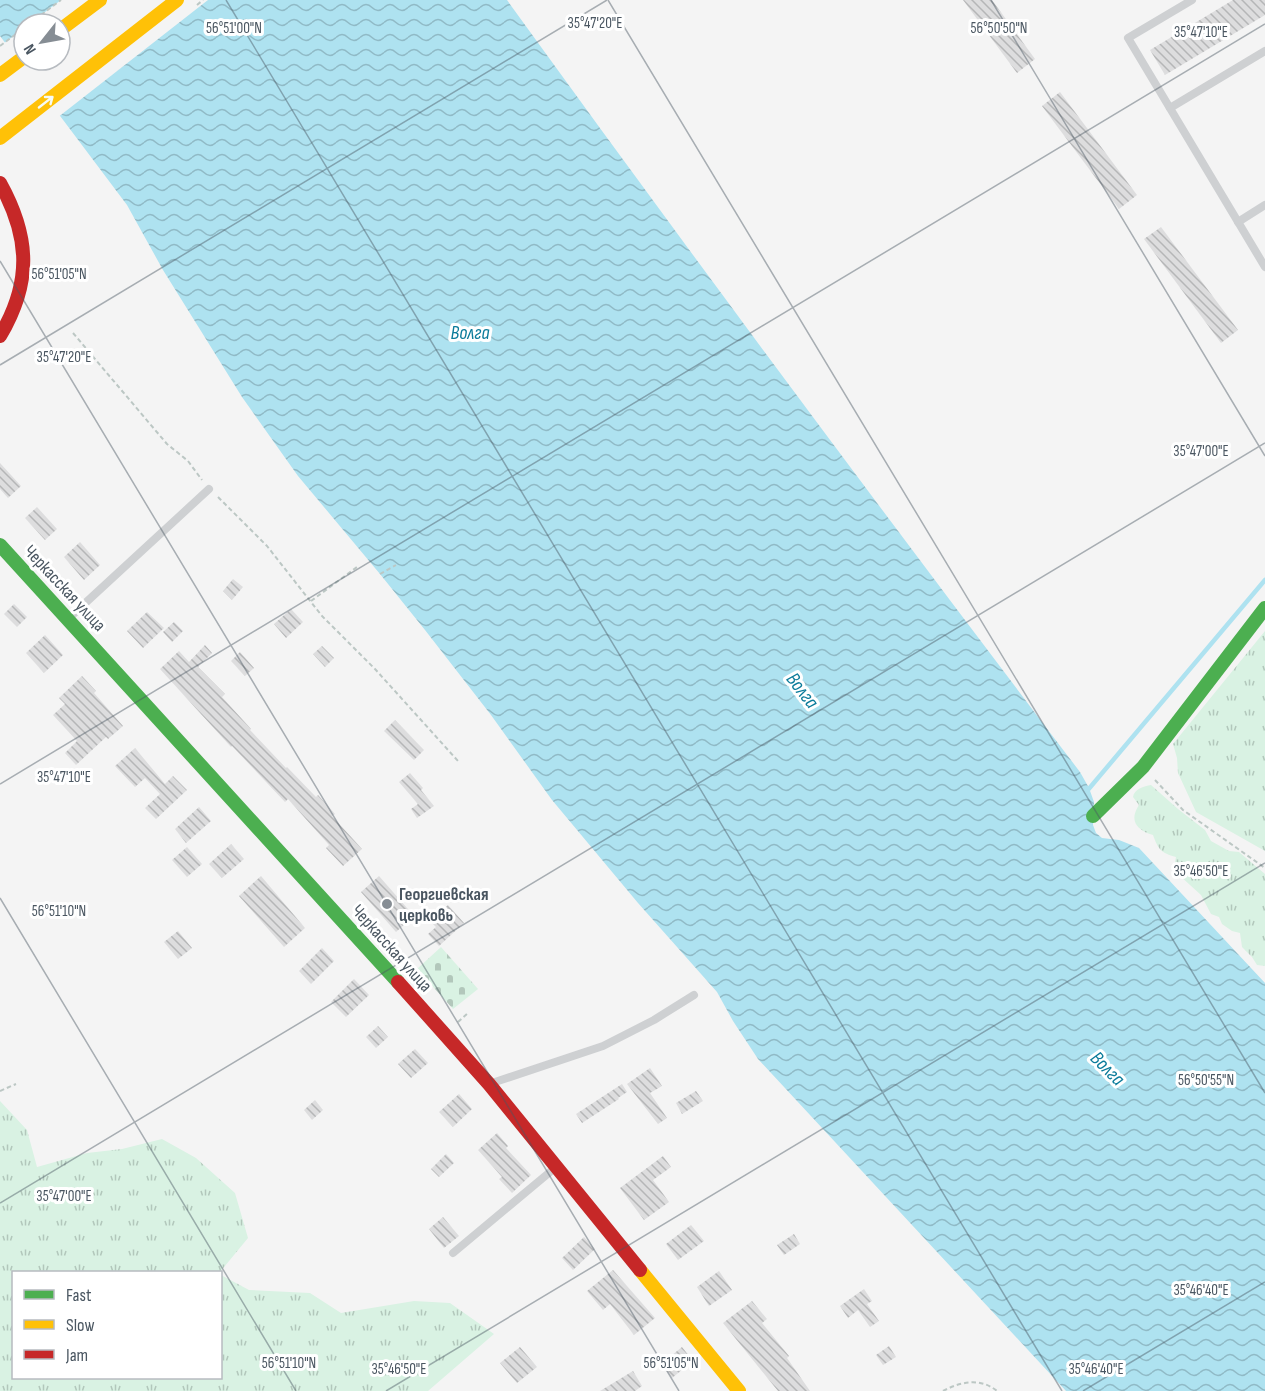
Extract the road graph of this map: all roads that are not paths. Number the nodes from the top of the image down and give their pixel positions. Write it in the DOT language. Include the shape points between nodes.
graph roads {
  1 [pos="100,0"];
  2 [pos="177,0"];
  3 [pos="1192,0"];
  4 [pos="72,21"];
  5 [pos="1265,51"];
  6 [pos="1170,108"];
  7 [pos="0,138"];
  8 [pos="0,183"];
  9 [pos="1265,205"];
  10 [pos="1238,222"];
  11 [pos="1265,267"];
  12 [pos="0,336"];
  13 [pos="209,489"];
  14 [pos="0,545"];
  15 [pos="1265,608"];
  16 [pos="69,618"];
  17 [pos="1093,816"];
  18 [pos="694,995"];
  19 [pos="489,1084"];
  20 [pos="556,1167"];
  21 [pos="453,1253"];
  22 [pos="740,1391"];
  1 -- 4 [label="main road"];
  7 -- 2 [label="main road, one-way"];
  3 -- 6 [label="lane" via="1128,38"];
  5 -- 6 [label="lane"];
  6 -- 10 [label="lane"];
  8 -- 12 [label="main road" via="15,210 25,257 22,288"];
  9 -- 10 [label="lane"];
  10 -- 11 [label="lane"];
  13 -- 16 [label="lane"];
  14 -- 16 [label="main road, Черкасская улица"];
  15 -- 17 [label="main road" via="1143,767"];
  16 -- 19 [label="main road, Черкасская улица"];
  18 -- 19 [label="lane" via="603,1046"];
  19 -- 20 [label="main road, Черкасская улица"];
  20 -- 21 [label="lane"];
  20 -- 22 [label="main road, Черкасская улица"];
}
